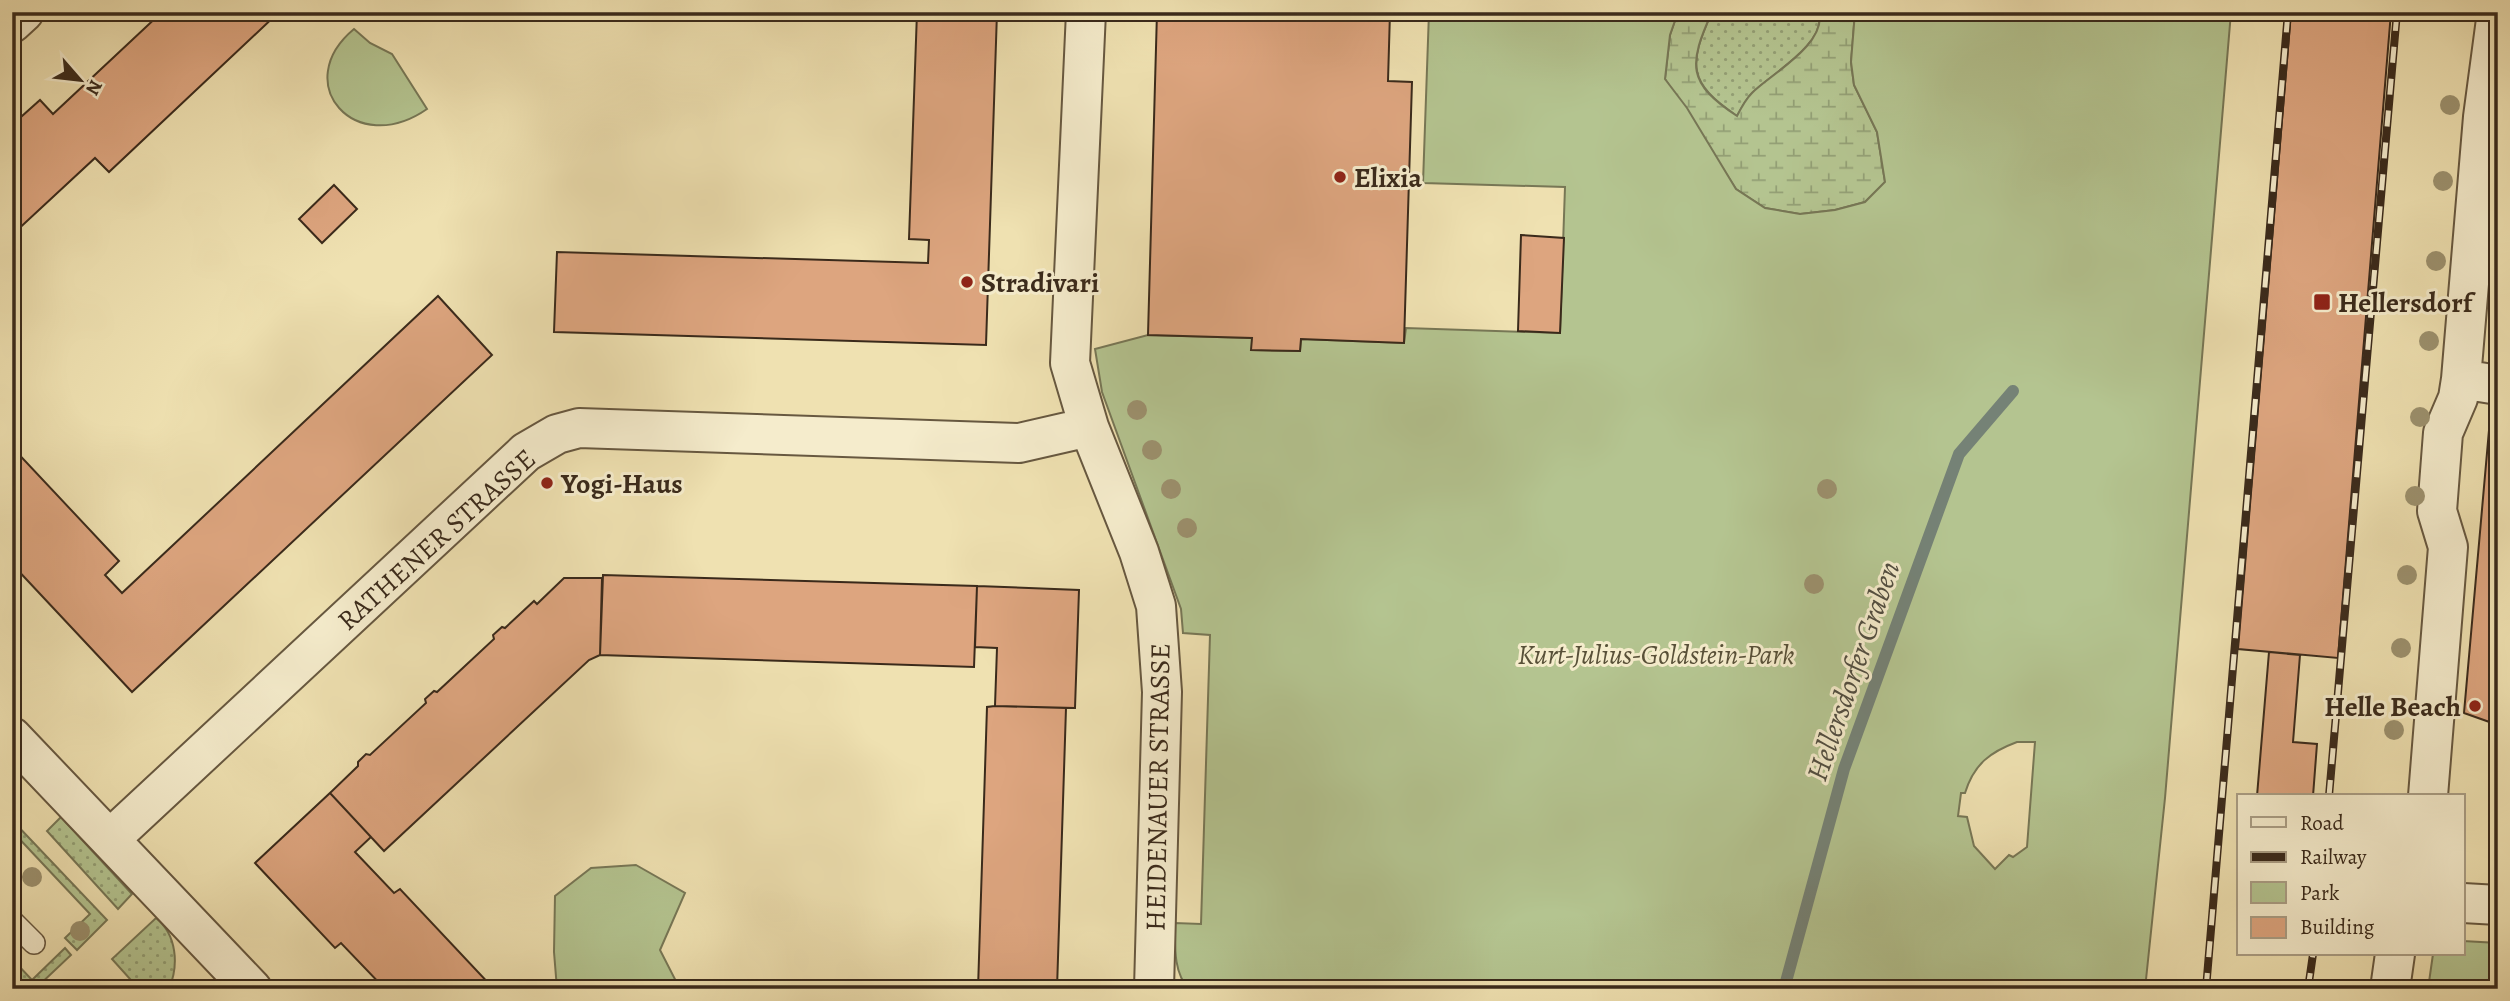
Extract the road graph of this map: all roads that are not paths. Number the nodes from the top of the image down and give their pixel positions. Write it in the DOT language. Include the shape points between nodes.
graph roads {
  1 [pos="24,12"];
  2 [pos="1086,12"];
  3 [pos="2497,12"];
  4 [pos="12,23"];
  5 [pos="2461,379"];
  6 [pos="2498,384"];
  7 [pos="1089,427"];
  8 [pos="12,737"];
  9 [pos="2428,794"];
  10 [pos="110,839"];
  11 [pos="2464,903"];
  12 [pos="2498,905"];
  13 [pos="12,921"];
  14 [pos="34,943"];
  15 [pos="2395,956"];
  16 [pos="230,981"];
  17 [pos="1154,989"];
  18 [pos="2390,989"];
  1 -- 4 [label="street"];
  2 -- 7 [label="street, HEIDENAUER STRASSE" via="1070,363"];
  3 -- 5 [label="street" via="2483,117"];
  5 -- 6 [label="street"];
  5 -- 9 [label="street" via="2443,433 2437,512 2448,547"];
  7 -- 10 [label="street, RATHENER STRASSE" via="1019,443 579,428 557,434 526,452"];
  7 -- 17 [label="street, HEIDENAUER STRASSE" via="1139,552 1160,634"];
  8 -- 10 [label="street"];
  10 -- 16 [label="street"];
  11 -- 12 [label="street"];
  13 -- 14 [label="lane"];
  15 -- 18 [label="street"];
}
